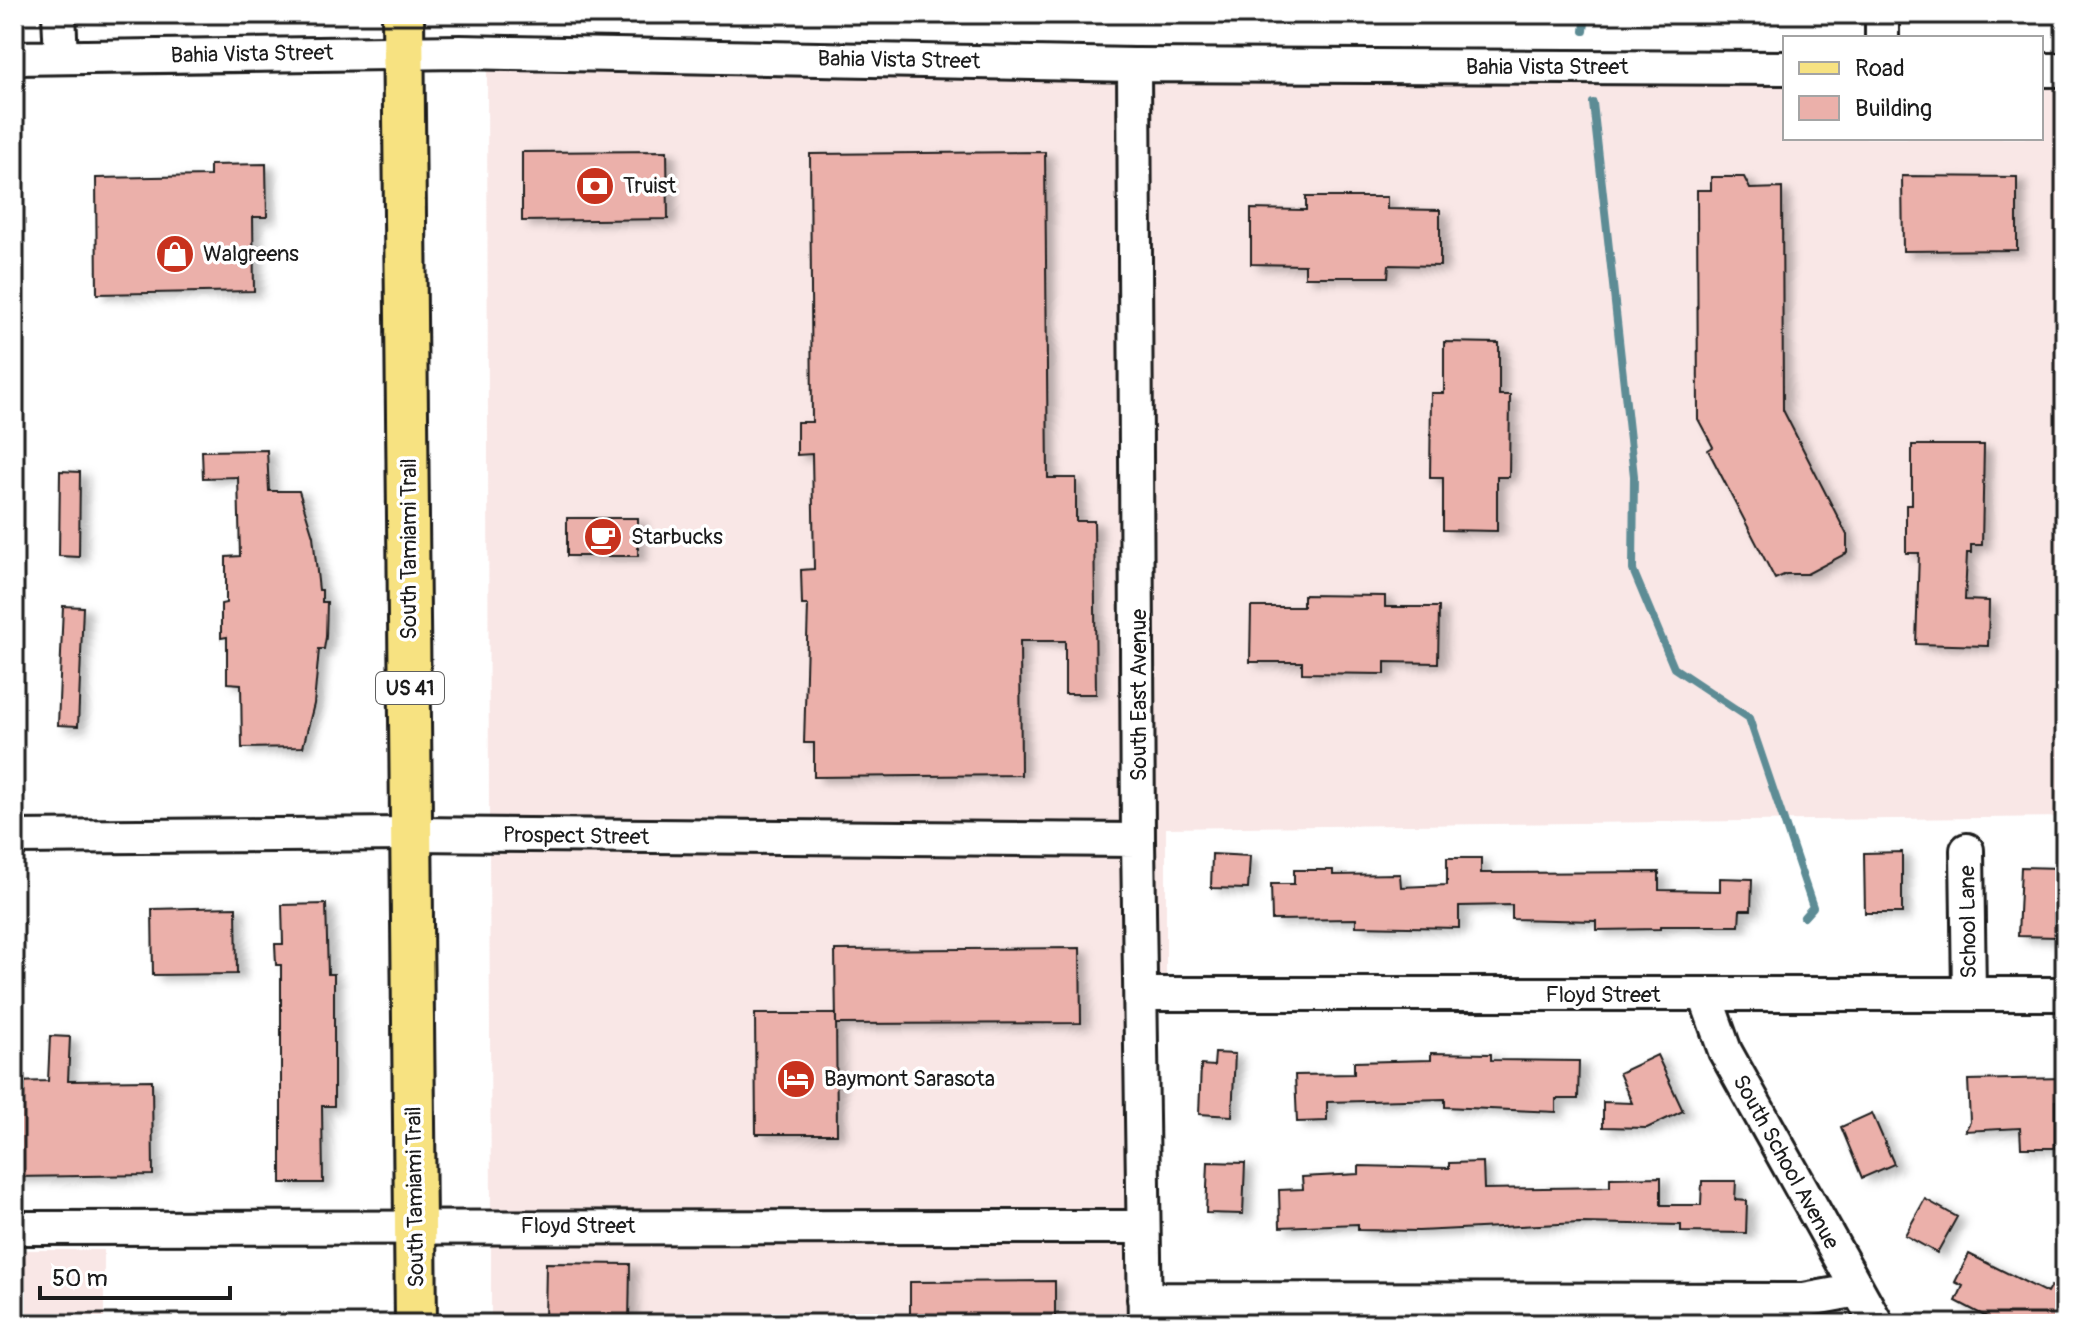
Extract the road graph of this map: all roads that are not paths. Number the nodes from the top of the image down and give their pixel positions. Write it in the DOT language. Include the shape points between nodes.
graph roads {
  1 [pos="59,14"];
  2 [pos="1882,14"];
  3 [pos="404,33"];
  4 [pos="1882,36"];
  5 [pos="61,57"];
  6 [pos="14,58"];
  7 [pos="1134,65"];
  8 [pos="1783,68"];
  9 [pos="2043,70"];
  10 [pos="2065,70"];
  11 [pos="411,834"];
  12 [pos="14,837"];
  13 [pos="1138,840"];
  14 [pos="1967,850"];
  15 [pos="1141,994"];
  16 [pos="1969,994"];
  17 [pos="2065,994"];
  18 [pos="1705,995"];
  19 [pos="415,1225"];
  20 [pos="1143,1227"];
  21 [pos="14,1228"];
  22 [pos="1858,1290"];
  23 [pos="1144,1311"];
  24 [pos="416,1324"];
  25 [pos="1877,1324"];
  1 -- 5 [label="street"];
  2 -- 4 [label="street"];
  3 -- 5 [label="street, Bahia Vista Street"];
  3 -- 7 [label="street, Bahia Vista Street"];
  3 -- 11 [label="main road, South Tamiami Trail / US 41"];
  5 -- 6 [label="street, Bahia Vista Street"];
  7 -- 8 [label="street, Bahia Vista Street"];
  7 -- 13 [label="street, South East Avenue"];
  9 -- 10 [label="street"];
  11 -- 12 [label="street, Prospect Street"];
  11 -- 13 [label="street, Prospect Street"];
  11 -- 19 [label="main road, South Tamiami Trail / US 41"];
  13 -- 15 [label="street, South East Avenue"];
  14 -- 16 [label="street, School Lane"];
  15 -- 18 [label="street, Floyd Street"];
  15 -- 20 [label="street, South East Avenue"];
  16 -- 17 [label="street, Floyd Street"];
  16 -- 18 [label="street, Floyd Street"];
  18 -- 22 [label="street, South School Avenue" via="1725,1051"];
  19 -- 20 [label="street, Floyd Street"];
  19 -- 21 [label="street, Floyd Street"];
  19 -- 24 [label="main road, South Tamiami Trail / US 41"];
  20 -- 23 [label="street, South East Avenue"];
  22 -- 23 [label="street" via="1804,1300"];
  22 -- 25 [label="street, South School Avenue"];
}
